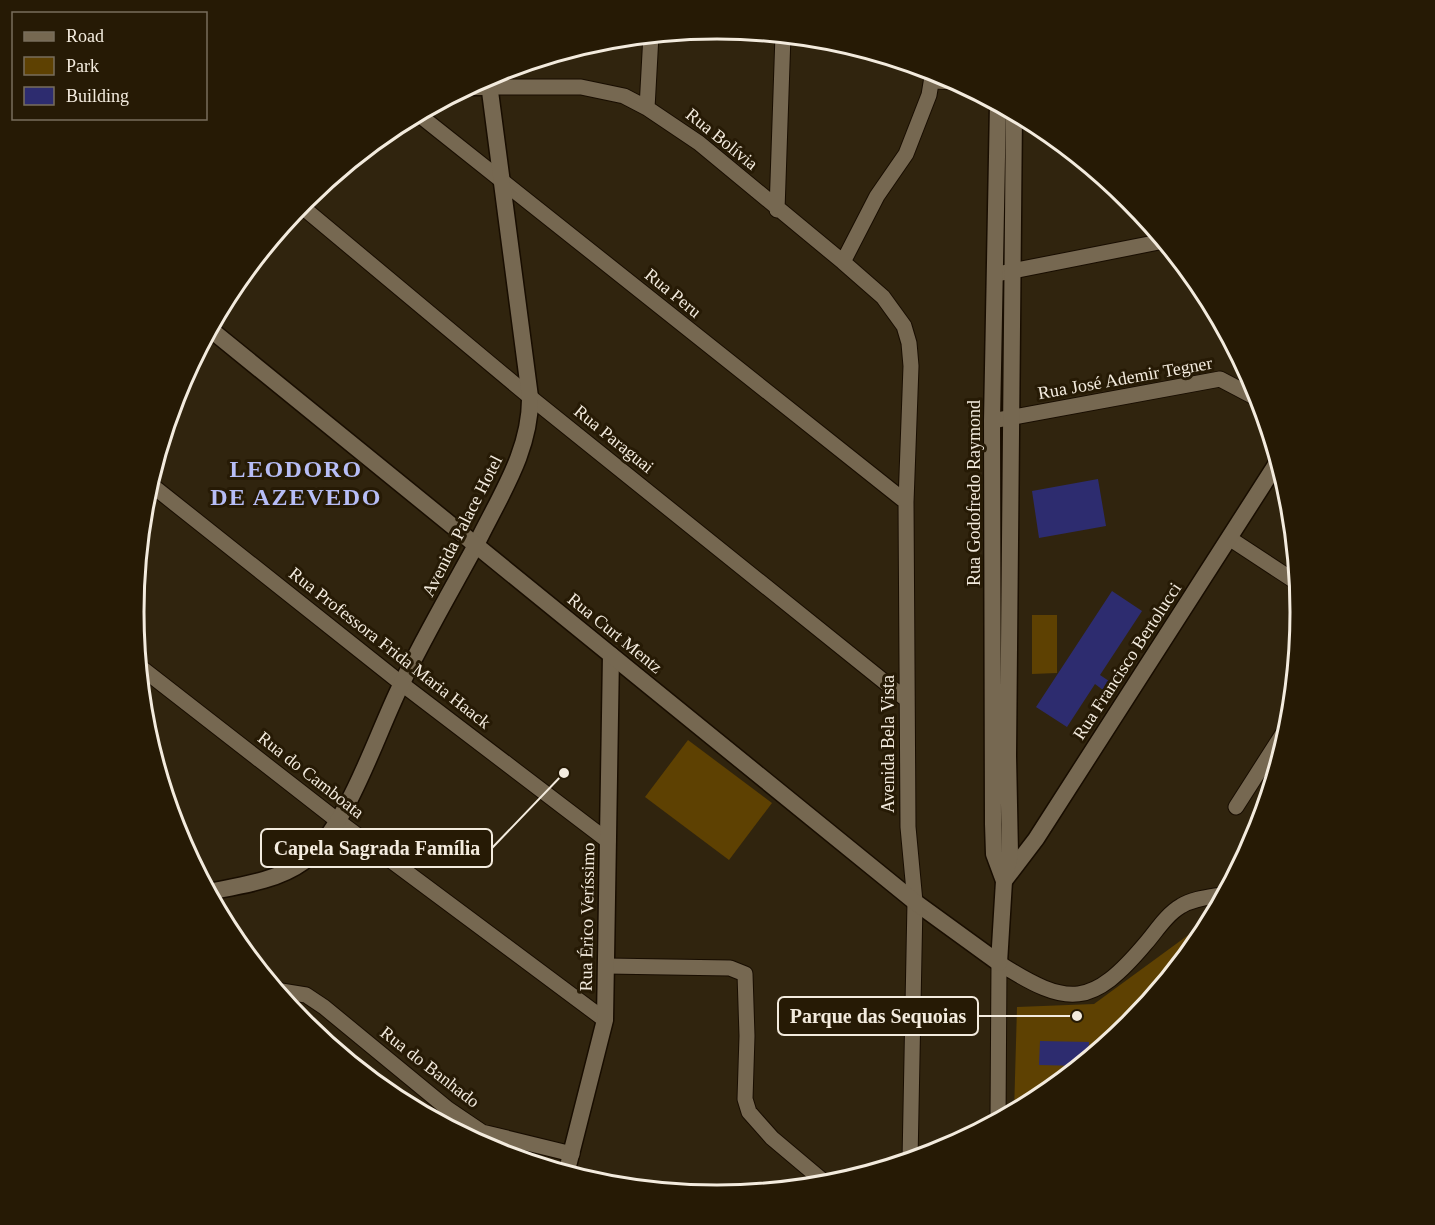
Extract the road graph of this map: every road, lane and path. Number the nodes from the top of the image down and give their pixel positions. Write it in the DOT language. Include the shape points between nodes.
graph roads {
  1 [pos="651,43"];
  2 [pos="783,43"];
  3 [pos="932,81"];
  4 [pos="501,82"];
  5 [pos="490,87"];
  6 [pos="647,108"];
  7 [pos="1008,118"];
  8 [pos="1008,119"];
  9 [pos="425,120"];
  10 [pos="500,180"];
  11 [pos="777,210"];
  12 [pos="308,211"];
  13 [pos="1156,243"];
  14 [pos="843,262"];
  15 [pos="1014,270"];
  16 [pos="997,274"];
  17 [pos="904,326"];
  18 [pos="217,334"];
  19 [pos="1247,392"];
  20 [pos="530,397"];
  21 [pos="1011,418"];
  22 [pos="993,421"];
  23 [pos="1272,470"];
  24 [pos="158,489"];
  25 [pos="906,502"];
  26 [pos="1229,538"];
  27 [pos="476,545"];
  28 [pos="1290,578"];
  29 [pos="611,655"];
  30 [pos="147,673"];
  31 [pos="402,684"];
  32 [pos="907,700"];
  33 [pos="1274,747"];
  34 [pos="1236,807"];
  35 [pos="338,821"];
  36 [pos="608,841"];
  37 [pos="1004,881"];
  38 [pos="216,890"];
  39 [pos="1215,896"];
  40 [pos="915,902"];
  41 [pos="999,963"];
  42 [pos="607,966"];
  43 [pos="287,992"];
  44 [pos="605,1020"];
  45 [pos="998,1112"];
  46 [pos="910,1153"];
  47 [pos="572,1154"];
  48 [pos="568,1166"];
  49 [pos="819,1177"];
  1 -- 6 [label="street"];
  2 -- 11 [label="street"];
  3 -- 14 [label="street" via="906,154 877,196"];
  4 -- 6 [label="street, Rua Bolívia" via="581,87 624,96"];
  5 -- 10 [label="main road, Avenida Palace Hotel"];
  6 -- 11 [label="street, Rua Bolívia" via="699,143"];
  7 -- 16 [label="main road, Rua Godofredo Raymond"];
  8 -- 15 [label="main road, Rua Godofredo Raymond"];
  9 -- 10 [label="street, Rua Peru"];
  10 -- 20 [label="main road, Avenida Palace Hotel"];
  10 -- 25 [label="street, Rua Peru"];
  11 -- 14 [label="street, Rua Bolívia"];
  12 -- 20 [label="street, Rua Paraguai"];
  13 -- 15 [label="street"];
  14 -- 17 [label="street, Rua Bolívia" via="883,297"];
  15 -- 16 [label="street"];
  15 -- 21 [label="main road, Rua Godofredo Raymond"];
  16 -- 22 [label="main road, Rua Godofredo Raymond"];
  17 -- 25 [label="street, Avenida Bela Vista" via="911,366"];
  18 -- 27 [label="main road, Rua Curt Mentz"];
  19 -- 21 [label="street, Rua José Ademir Tegner" via="1220,379"];
  20 -- 27 [label="main road, Avenida Palace Hotel" via="530,421 523,448"];
  20 -- 32 [label="street, Rua Paraguai"];
  21 -- 22 [label="street, Rua José Ademir Tegner"];
  21 -- 37 [label="main road, Rua Godofredo Raymond" via="1010,854"];
  22 -- 37 [label="main road, Rua Godofredo Raymond" via="994,854"];
  23 -- 26 [label="main road, Rua Francisco Bertolucci"];
  24 -- 31 [label="street, Rua Professora Frida Maria Haack"];
  25 -- 32 [label="street, Avenida Bela Vista"];
  26 -- 28 [label="street"];
  26 -- 37 [label="main road, Rua Francisco Bertolucci" via="1036,839"];
  27 -- 29 [label="main road, Rua Curt Mentz"];
  27 -- 31 [label="main road, Avenida Palace Hotel"];
  29 -- 36 [label="main road, Rua Érico Veríssimo"];
  29 -- 40 [label="main road, Rua Curt Mentz"];
  30 -- 35 [label="street, Rua do Camboata"];
  31 -- 35 [label="main road, Avenida Palace Hotel"];
  31 -- 36 [label="street, Rua Professora Frida Maria Haack"];
  32 -- 40 [label="street, Avenida Bela Vista" via="908,827"];
  33 -- 34 [label="street"];
  35 -- 38 [label="main road, Avenida Palace Hotel" via="302,863 255,882"];
  35 -- 44 [label="street, Rua do Camboata"];
  36 -- 42 [label="main road, Rua Érico Veríssimo"];
  37 -- 41 [label="main road, Rua Godofredo Raymond"];
  39 -- 41 [label="street" via="1190,902 1171,913 1129,963 1108,983 1090,993 1049,992"];
  40 -- 41 [label="main road, Rua Curt Mentz"];
  40 -- 46 [label="street, Avenida Bela Vista"];
  41 -- 45 [label="street, Rua Godofredo Raymond"];
  42 -- 44 [label="main road, Rua Érico Veríssimo"];
  42 -- 49 [label="street" via="730,968 745,974 745,1099 749,1112 772,1138"];
  43 -- 47 [label="street, Rua do Banhado" via="306,995 324,1007 448,1109 482,1132"];
  44 -- 47 [label="main road, Rua Érico Veríssimo"];
  47 -- 48 [label="main road, Rua Érico Veríssimo"];
}
